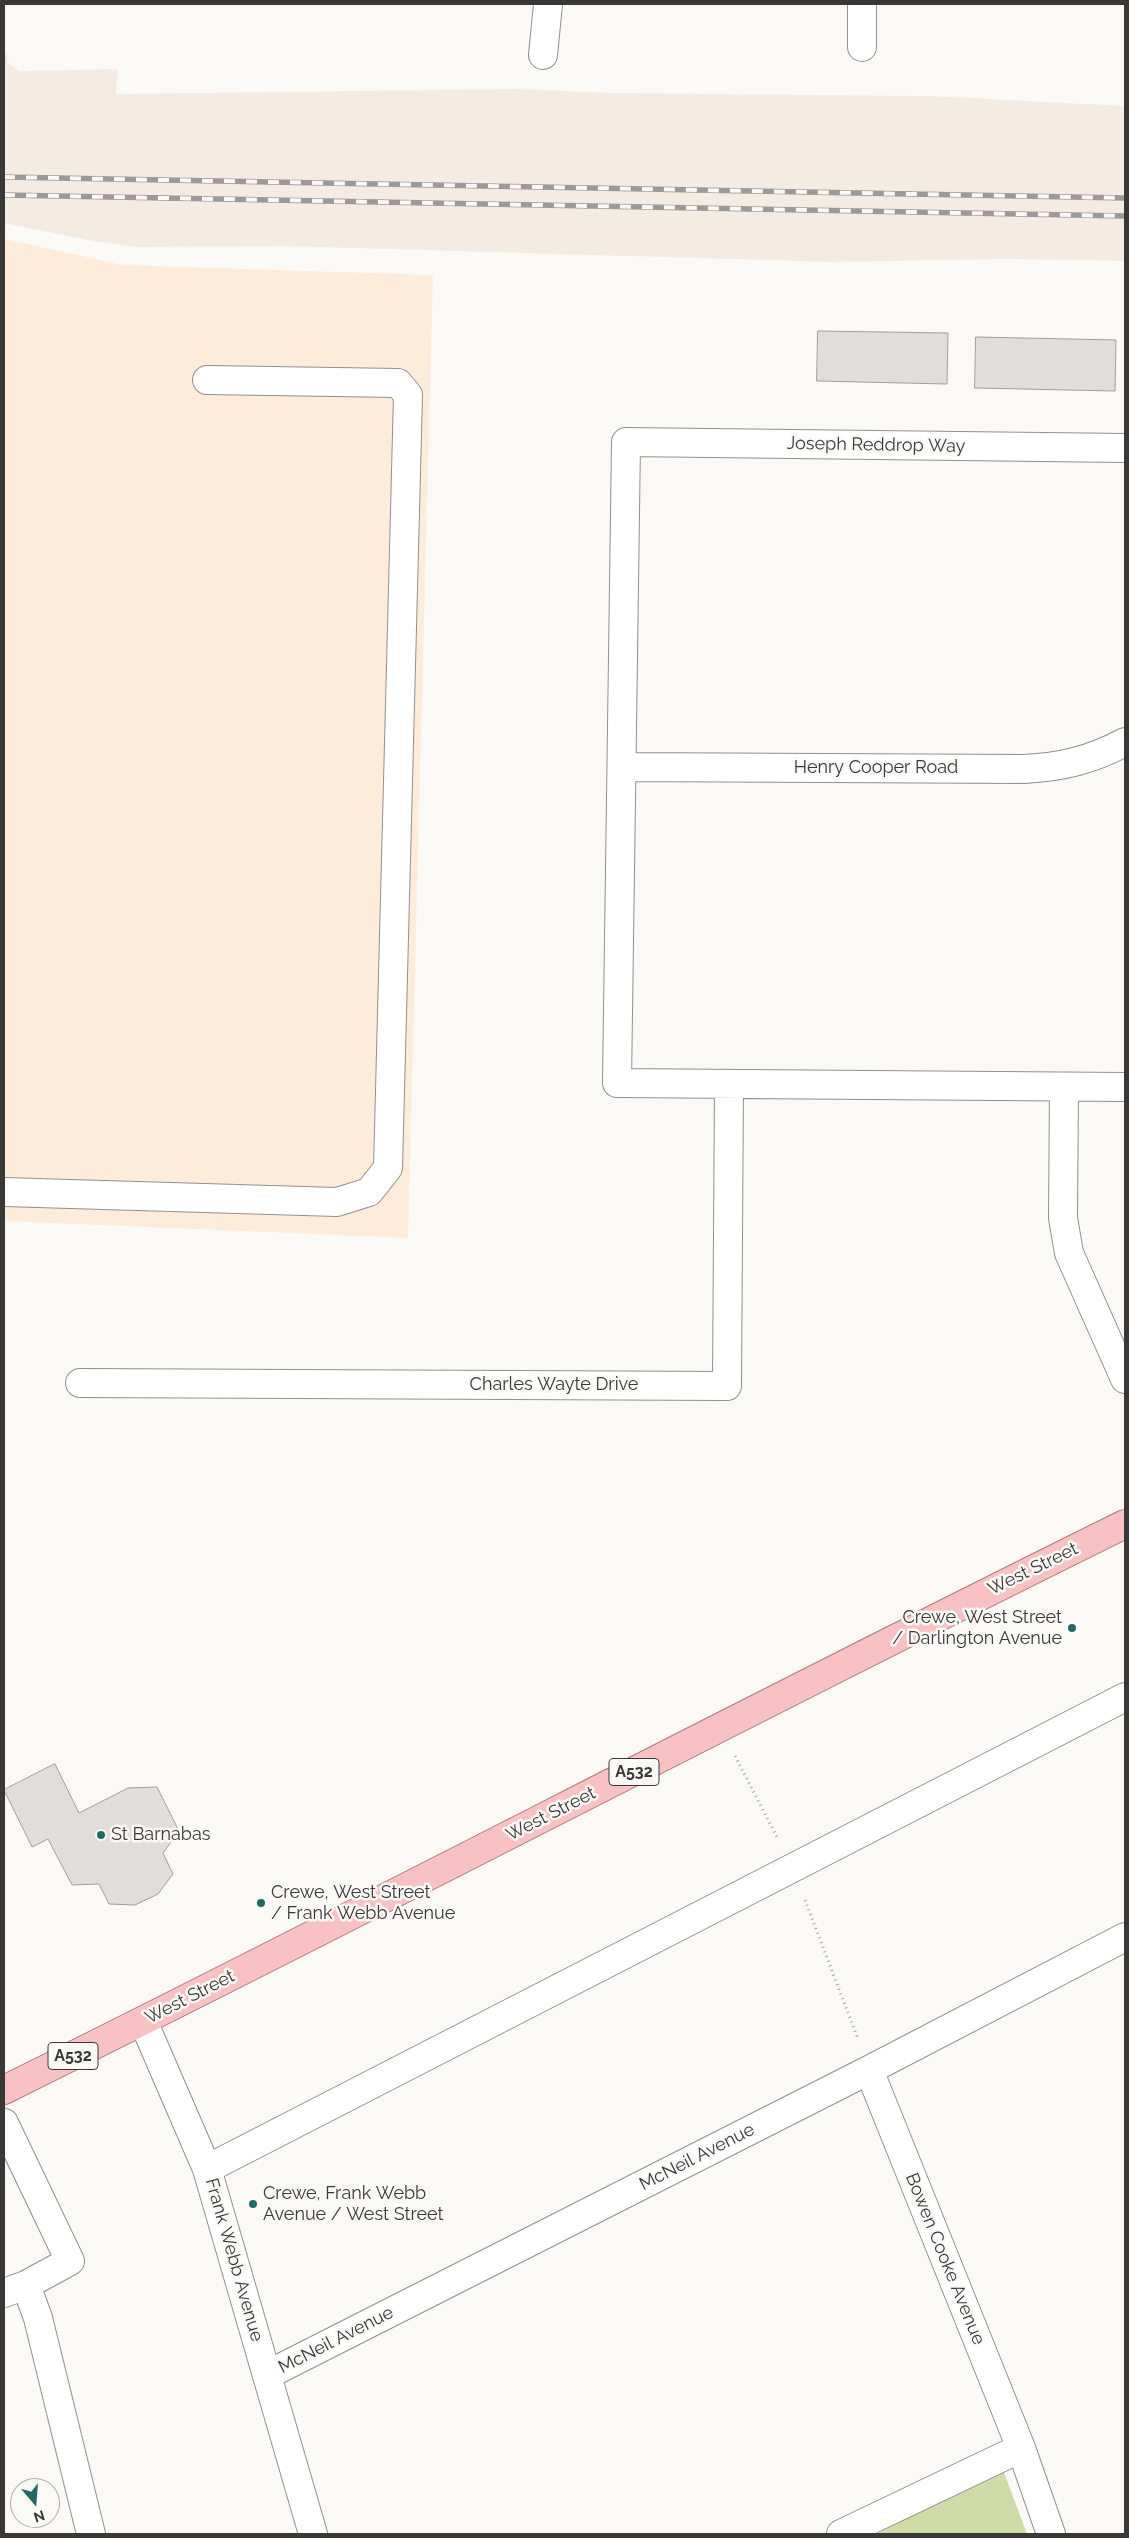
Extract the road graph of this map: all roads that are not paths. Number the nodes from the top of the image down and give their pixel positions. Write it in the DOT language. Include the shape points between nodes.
graph roads {
  1 [pos="548,4"];
  2 [pos="862,4"];
  3 [pos="862,47"];
  4 [pos="543,55"];
  5 [pos="207,380"];
  6 [pos="1125,448"];
  7 [pos="1125,742"];
  8 [pos="622,767"];
  9 [pos="729,1084"];
  10 [pos="1064,1087"];
  11 [pos="1125,1087"];
  12 [pos="4,1192"];
  13 [pos="1125,1379"];
  14 [pos="80,1383"];
  15 [pos="1125,1524"];
  16 [pos="1125,1697"];
  17 [pos="1125,1937"];
  18 [pos="143,2021"];
  19 [pos="869,2070"];
  20 [pos="4,2090"];
  21 [pos="4,2123"];
  22 [pos="207,2169"];
  23 [pos="15,2289"];
  24 [pos="267,2375"];
  25 [pos="1021,2448"];
  26 [pos="90,2534"];
  27 [pos="313,2534"];
  28 [pos="841,2534"];
  29 [pos="1051,2534"];
  1 -- 4 [label="street"];
  2 -- 3 [label="street"];
  5 -- 12 [label="street" via="398,383 408,396 388,1168 369,1192 337,1202"];
  6 -- 8 [label="street, Joseph Reddrop Way" via="626,442"];
  7 -- 8 [label="street, Henry Cooper Road" via="1103,754 1060,767 1024,769"];
  8 -- 9 [label="street" via="617,1082"];
  9 -- 10 [label="street"];
  9 -- 14 [label="street, Charles Wayte Drive" via="727,1386"];
  10 -- 11 [label="street"];
  10 -- 13 [label="street" via="1063,1218 1069,1253"];
  15 -- 18 [label="main road, West Street / A532" via="921,1624"];
  16 -- 22 [label="street"];
  17 -- 19 [label="street, McNeil Avenue"];
  18 -- 20 [label="main road, West Street / A532"];
  18 -- 22 [label="street, Frank Webb Avenue"];
  19 -- 24 [label="street, McNeil Avenue"];
  19 -- 25 [label="street, Bowen Cooke Avenue"];
  21 -- 23 [label="street" via="70,2261"];
  22 -- 24 [label="street, Frank Webb Avenue"];
  23 -- 26 [label="street" via="38,2318"];
  24 -- 27 [label="street, Frank Webb Avenue"];
  25 -- 28 [label="street"];
  25 -- 29 [label="street, Bowen Cooke Avenue"];
}
